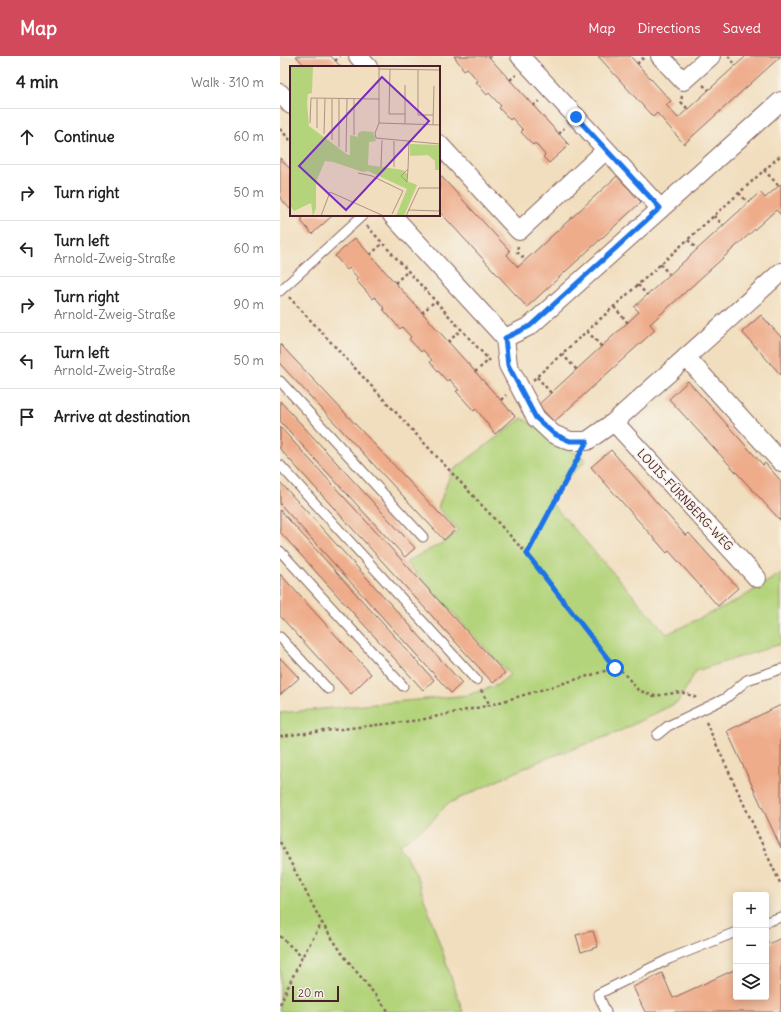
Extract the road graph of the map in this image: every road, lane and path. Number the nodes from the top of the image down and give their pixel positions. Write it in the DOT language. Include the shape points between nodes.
graph roads {
  1 [pos="340,56"];
  2 [pos="358,56"];
  3 [pos="520,56"];
  4 [pos="646,56"];
  5 [pos="660,56"];
  6 [pos="710,56"];
  7 [pos="728,56"];
  8 [pos="335,61"];
  9 [pos="637,64"];
  10 [pos="736,65"];
  11 [pos="367,66"];
  12 [pos="280,93"];
  13 [pos="781,100"];
  14 [pos="290,104"];
  15 [pos="280,129"];
  16 [pos="290,141"];
  17 [pos="440,145"];
  18 [pos="606,150"];
  19 [pos="781,155"];
  20 [pos="764,170"];
  21 [pos="779,186"];
  22 [pos="739,193"];
  23 [pos="748,203"];
  24 [pos="660,208"];
  25 [pos="362,216"];
  26 [pos="393,216"];
  27 [pos="714,216"];
  28 [pos="723,225"];
  29 [pos="688,240"];
  30 [pos="383,243"];
  31 [pos="697,249"];
  32 [pos="370,255"];
  33 [pos="660,264"];
  34 [pos="408,271"];
  35 [pos="669,274"];
  36 [pos="778,282"];
  37 [pos="395,283"];
  38 [pos="638,285"];
  39 [pos="281,290"];
  40 [pos="647,295"];
  41 [pos="435,301"];
  42 [pos="614,307"];
  43 [pos="422,313"];
  44 [pos="628,323"];
  45 [pos="461,330"];
  46 [pos="587,331"];
  47 [pos="505,338"];
  48 [pos="448,342"];
  49 [pos="602,347"];
  50 [pos="562,354"];
  51 [pos="686,357"];
  52 [pos="489,360"];
  53 [pos="494,366"];
  54 [pos="577,370"];
  55 [pos="475,372"];
  56 [pos="537,377"];
  57 [pos="280,381"];
  58 [pos="522,390"];
  59 [pos="551,393"];
  60 [pos="614,422"];
  61 [pos="587,441"];
  62 [pos="781,462"];
  63 [pos="280,465"];
  64 [pos="423,537"];
  65 [pos="280,551"];
  66 [pos="527,554"];
  67 [pos="757,578"];
  68 [pos="280,637"];
  69 [pos="615,668"];
  70 [pos="781,669"];
  71 [pos="476,680"];
  72 [pos="403,686"];
  73 [pos="328,689"];
  74 [pos="490,705"];
  75 [pos="701,711"];
  76 [pos="657,735"];
  77 [pos="280,736"];
  78 [pos="280,842"];
  79 [pos="781,885"];
  80 [pos="781,917"];
  81 [pos="769,921"];
  82 [pos="322,923"];
  83 [pos="733,933"];
  84 [pos="280,936"];
  85 [pos="302,957"];
  86 [pos="280,1004"];
  87 [pos="389,1012"];
  88 [pos="606,1012"];
  1 -- 8 [label="path"];
  2 -- 11 [label="street"];
  3 -- 18 [label="street"];
  4 -- 9 [label="path"];
  5 -- 6 [label="street" via="683,81"];
  7 -- 10 [label="path"];
  12 -- 14 [label="street"];
  13 -- 24 [label="street"];
  15 -- 16 [label="path"];
  17 -- 18 [label="street" via="519,231"];
  18 -- 24 [label="street"];
  19 -- 20 [label="path"];
  20 -- 21 [label="path"];
  20 -- 22 [label="path"];
  22 -- 23 [label="path"];
  22 -- 27 [label="path"];
  24 -- 47 [label="street" via="530,326"];
  25 -- 30 [label="path"];
  25 -- 39 [label="lane"];
  26 -- 47 [label="street"];
  27 -- 28 [label="path"];
  27 -- 29 [label="path"];
  29 -- 31 [label="path"];
  29 -- 33 [label="path"];
  30 -- 32 [label="path"];
  30 -- 34 [label="path"];
  33 -- 35 [label="path"];
  33 -- 38 [label="path"];
  34 -- 37 [label="path"];
  34 -- 41 [label="path"];
  36 -- 51 [label="street"];
  38 -- 40 [label="path"];
  38 -- 42 [label="path"];
  39 -- 66 [label="path"];
  41 -- 43 [label="path"];
  41 -- 45 [label="path"];
  42 -- 44 [label="path"];
  42 -- 46 [label="path"];
  45 -- 48 [label="path"];
  45 -- 52 [label="path"];
  46 -- 49 [label="path"];
  46 -- 50 [label="path"];
  47 -- 58 [label="street" via="508,365"];
  50 -- 54 [label="path"];
  50 -- 56 [label="path"];
  51 -- 60 [label="street"];
  51 -- 62 [label="street"];
  52 -- 53 [label="path"];
  52 -- 55 [label="path"];
  56 -- 58 [label="path"];
  56 -- 59 [label="path"];
  57 -- 64 [label="lane"];
  58 -- 61 [label="street" via="536,418 554,434 570,441"];
  60 -- 61 [label="street"];
  60 -- 67 [label="street, LOUIS-FÜRNBERG-WEG"];
  61 -- 66 [label="path"];
  63 -- 71 [label="lane"];
  65 -- 72 [label="lane"];
  66 -- 69 [label="path"];
  68 -- 73 [label="lane"];
  69 -- 74 [label="path"];
  69 -- 75 [label="path" via="623,672 638,690 654,696 681,692 694,697"];
  70 -- 75 [label="lane" via="747,680 726,698"];
  71 -- 74 [label="path"];
  74 -- 77 [label="path" via="420,720"];
  75 -- 76 [label="lane" via="668,726"];
  75 -- 79 [label="path"];
  78 -- 82 [label="path"];
  80 -- 81 [label="lane"];
  82 -- 85 [label="path"];
  82 -- 87 [label="path" via="344,956"];
  83 -- 88 [label="lane" via="662,962 598,994"];
  84 -- 85 [label="path"];
  85 -- 86 [label="path"];
}
